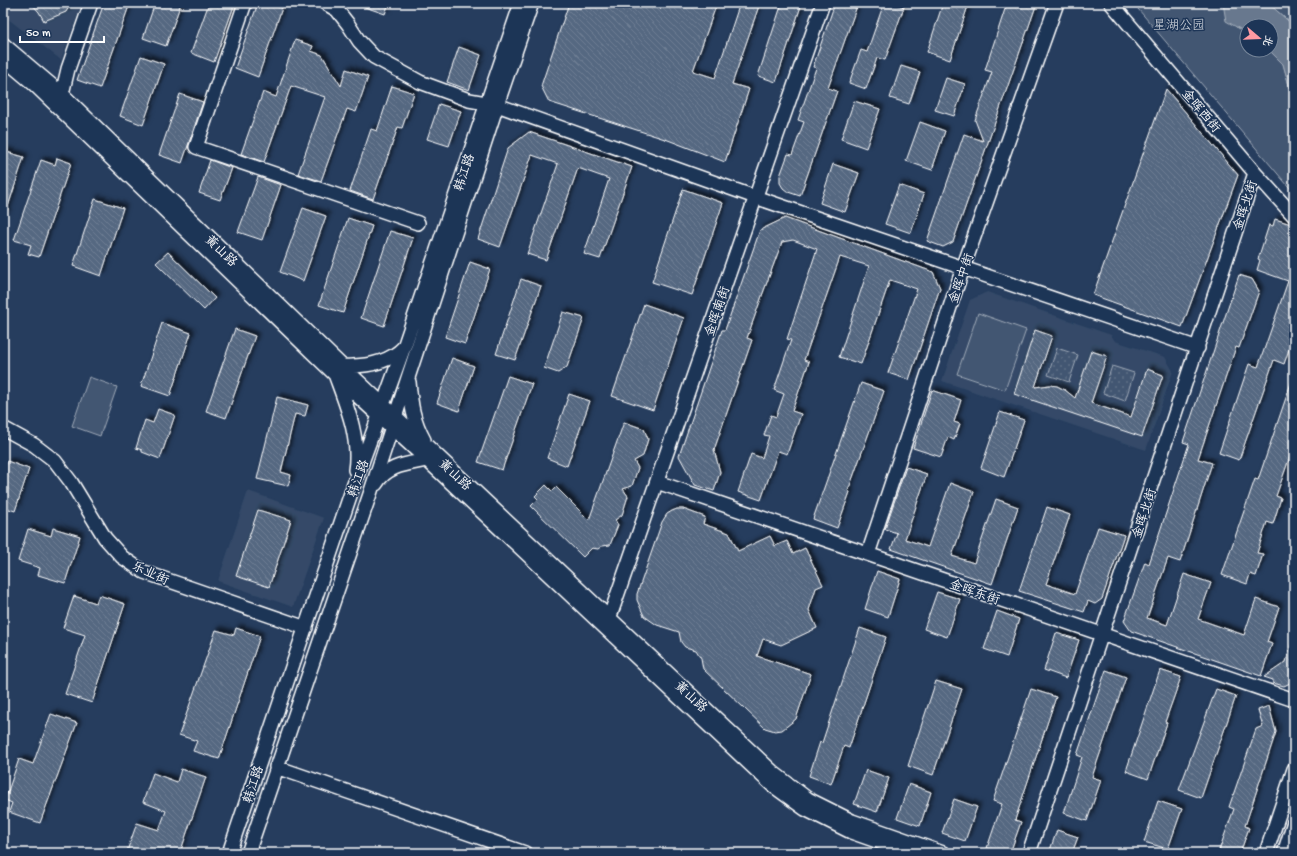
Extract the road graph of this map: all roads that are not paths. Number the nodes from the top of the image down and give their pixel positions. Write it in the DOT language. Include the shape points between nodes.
graph roads {
  1 [pos="91,3"];
  2 [pos="245,3"];
  3 [pos="520,3"];
  4 [pos="532,3"];
  5 [pos="823,3"];
  6 [pos="1057,3"];
  7 [pos="1111,3"];
  8 [pos="334,5"];
  9 [pos="3,44"];
  10 [pos="3,58"];
  11 [pos="62,94"];
  12 [pos="492,104"];
  13 [pos="1255,172"];
  14 [pos="755,197"];
  15 [pos="1294,216"];
  16 [pos="418,223"];
  17 [pos="963,268"];
  18 [pos="404,348"];
  19 [pos="1198,348"];
  20 [pos="338,370"];
  21 [pos="409,374"];
  22 [pos="381,410"];
  23 [pos="394,422"];
  24 [pos="3,428"];
  25 [pos="428,454"];
  26 [pos="657,482"];
  27 [pos="353,487"];
  28 [pos="370,494"];
  29 [pos="868,554"];
  30 [pos="610,619"];
  31 [pos="306,628"];
  32 [pos="1103,634"];
  33 [pos="1294,700"];
  34 [pos="276,767"];
  35 [pos="1294,769"];
  36 [pos="1294,822"];
  37 [pos="229,853"];
  38 [pos="248,853"];
  39 [pos="525,853"];
  40 [pos="911,853"];
  41 [pos="943,853"];
  42 [pos="1029,853"];
  43 [pos="1266,853"];
  44 [pos="1284,853"];
  1 -- 11 [label="street"];
  2 -- 16 [label="street" via="196,147"];
  3 -- 12 [label="street, 韩江路"];
  4 -- 12 [label="street, 韩江路"];
  5 -- 14 [label="street, 金晖南街"];
  6 -- 17 [label="street, 金晖中街"];
  7 -- 13 [label="street, 金晖西街"];
  8 -- 12 [label="street" via="359,41 374,57 420,82 469,100"];
  9 -- 11 [label="street, 黄山路"];
  10 -- 20 [label="street, 黄山路" via="36,85"];
  11 -- 20 [label="street, 黄山路"];
  12 -- 14 [label="street"];
  12 -- 18 [label="street, 韩江路"];
  12 -- 21 [label="street, 韩江路"];
  13 -- 15 [label="street, 金晖西街"];
  13 -- 19 [label="street, 金晖北街"];
  14 -- 17 [label="street"];
  14 -- 26 [label="street, 金晖南街"];
  17 -- 19 [label="street"];
  17 -- 29 [label="street, 金晖中街"];
  18 -- 20 [label="street" via="397,355 380,363"];
  18 -- 22 [label="street, 韩江路"];
  19 -- 32 [label="street, 金晖北街"];
  20 -- 22 [label="street, 黄山路"];
  20 -- 27 [label="street" via="356,445"];
  21 -- 23 [label="street, 韩江路"];
  21 -- 25 [label="street" via="411,406"];
  22 -- 23 [label="street, 黄山路"];
  22 -- 27 [label="street, 韩江路"];
  23 -- 25 [label="street, 黄山路"];
  23 -- 28 [label="street, 韩江路"];
  24 -- 31 [label="street, 乐业街" via="34,445 55,461 122,558 144,572"];
  25 -- 28 [label="street" via="393,467 380,476"];
  25 -- 30 [label="street, 黄山路"];
  25 -- 40 [label="street, 黄山路" via="772,785 805,809 851,832"];
  26 -- 29 [label="street, 金晖东街"];
  26 -- 30 [label="street, 金晖南街"];
  27 -- 31 [label="street, 韩江路"];
  28 -- 34 [label="street, 韩江路"];
  29 -- 32 [label="street, 金晖东街"];
  30 -- 41 [label="street, 黄山路" via="774,773 808,799 852,821"];
  31 -- 37 [label="street, 韩江路"];
  32 -- 33 [label="street, 金晖东街"];
  32 -- 42 [label="street, 金晖北街"];
  34 -- 38 [label="street, 韩江路"];
  34 -- 39 [label="street"];
  35 -- 43 [label="street"];
  36 -- 44 [label="street"];
}
